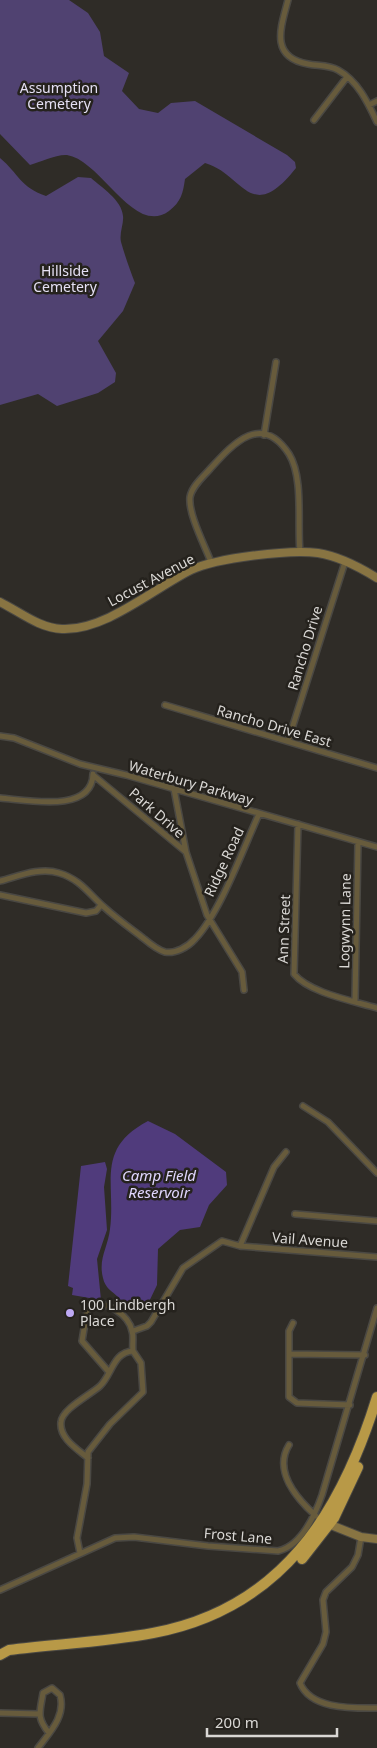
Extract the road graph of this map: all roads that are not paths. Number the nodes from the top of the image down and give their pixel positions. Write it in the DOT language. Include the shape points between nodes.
graph roads {
  1 [pos="288,0"];
  2 [pos="347,77"];
  3 [pos="377,101"];
  4 [pos="369,105"];
  5 [pos="314,120"];
  6 [pos="377,122"];
  7 [pos="276,362"];
  8 [pos="264,435"];
  9 [pos="300,552"];
  10 [pos="211,562"];
  11 [pos="344,562"];
  12 [pos="377,578"];
  13 [pos="0,602"];
  14 [pos="165,705"];
  15 [pos="0,736"];
  16 [pos="288,741"];
  17 [pos="93,768"];
  18 [pos="377,768"];
  19 [pos="93,775"];
  20 [pos="174,789"];
  21 [pos="0,798"];
  22 [pos="259,814"];
  23 [pos="298,824"];
  24 [pos="358,842"];
  25 [pos="377,847"];
  26 [pos="186,852"];
  27 [pos="0,881"];
  28 [pos="0,895"];
  29 [pos="101,905"];
  30 [pos="209,919"];
  31 [pos="244,990"];
  32 [pos="355,1001"];
  33 [pos="377,1008"];
  34 [pos="303,1106"];
  35 [pos="286,1152"];
  36 [pos="377,1173"];
  37 [pos="295,1214"];
  38 [pos="377,1222"];
  39 [pos="240,1246"];
  40 [pos="377,1257"];
  41 [pos="377,1308"];
  42 [pos="293,1323"];
  43 [pos="132,1331"];
  44 [pos="133,1351"];
  45 [pos="288,1354"];
  46 [pos="365,1355"];
  47 [pos="109,1372"];
  48 [pos="377,1397"];
  49 [pos="350,1405"];
  50 [pos="377,1414"];
  51 [pos="290,1445"];
  52 [pos="88,1458"];
  53 [pos="322,1520"];
  54 [pos="361,1537"];
  55 [pos="377,1539"];
  56 [pos="80,1553"];
  57 [pos="0,1590"];
  58 [pos="1,1654"];
  59 [pos="377,1708"];
  60 [pos="0,1714"];
  61 [pos="40,1714"];
  62 [pos="49,1733"];
  63 [pos="38,1748"];
  1 -- 2 [label="street" via="280,37 285,51 298,62 328,67"];
  2 -- 4 [label="street"];
  2 -- 5 [label="street"];
  3 -- 4 [label="street"];
  4 -- 6 [label="street"];
  7 -- 8 [label="street"];
  8 -- 9 [label="street" via="278,442 290,456 298,493"];
  8 -- 10 [label="street" via="253,434 239,439 191,493 191,510"];
  9 -- 10 [label="street, Locust Avenue"];
  9 -- 11 [label="street, Locust Avenue" via="322,554"];
  10 -- 13 [label="street, Locust Avenue" via="111,616 73,629 36,622"];
  11 -- 12 [label="street, Locust Avenue"];
  11 -- 16 [label="street, Rancho Drive"];
  14 -- 16 [label="street, Rancho Drive East"];
  15 -- 17 [label="street, Waterbury Parkway" via="14,738"];
  16 -- 18 [label="street, Rancho Drive East"];
  17 -- 19 [label="street"];
  17 -- 20 [label="street, Waterbury Parkway"];
  19 -- 21 [label="street" via="84,795 67,801"];
  19 -- 26 [label="street, Park Drive"];
  20 -- 22 [label="street, Waterbury Parkway"];
  20 -- 26 [label="street"];
  22 -- 23 [label="street, Waterbury Parkway"];
  22 -- 30 [label="street, Ridge Road"];
  23 -- 24 [label="street, Waterbury Parkway"];
  23 -- 32 [label="street, Ann Street" via="294,974 303,984"];
  24 -- 25 [label="street, Waterbury Parkway"];
  24 -- 32 [label="street, Logwynn Lane"];
  26 -- 30 [label="street, Park Drive"];
  27 -- 29 [label="street" via="34,872 60,873 79,882"];
  28 -- 29 [label="street" via="86,913 96,911"];
  29 -- 30 [label="street, Ridge Road" via="153,946 167,952 190,944"];
  30 -- 31 [label="street, Park Drive" via="242,972"];
  32 -- 33 [label="street, Ann Street"];
  34 -- 36 [label="street" via="328,1122"];
  35 -- 39 [label="street" via="274,1167"];
  37 -- 38 [label="street"];
  39 -- 40 [label="street, Vail Avenue"];
  39 -- 43 [label="street, Vail Avenue" via="222,1242 183,1268 152,1322"];
  41 -- 46 [label="street, Frost Lane"];
  42 -- 45 [label="street" via="289,1331"];
  43 -- 44 [label="street"];
  43 -- 47 [label="street" via="125,1319 110,1307 94,1304 87,1311 82,1341"];
  44 -- 47 [label="street" via="121,1355"];
  44 -- 52 [label="street" via="141,1363 143,1392 110,1424 91,1447"];
  45 -- 46 [label="street"];
  45 -- 49 [label="street" via="288,1393 292,1401"];
  46 -- 49 [label="street, Frost Lane"];
  47 -- 52 [label="street" via="102,1385 66,1411 62,1418 64,1436"];
  48 -- 53 [label="highway" via="356,1457"];
  49 -- 53 [label="street, Frost Lane" via="326,1485"];
  50 -- 53 [label="highway" via="353,1482"];
  51 -- 53 [label="street" via="284,1460 286,1479"];
  52 -- 56 [label="street" via="87,1484 77,1538"];
  53 -- 54 [label="street"];
  53 -- 56 [label="street, Frost Lane" via="278,1551 134,1537 116,1538"];
  53 -- 58 [label="highway" via="298,1553 274,1577 245,1599 211,1616 152,1634 18,1649"];
  54 -- 55 [label="street"];
  54 -- 59 [label="street" via="355,1562 322,1600 326,1625 324,1638 300,1680 306,1692 324,1702"];
  56 -- 57 [label="street, Frost Lane"];
  60 -- 61 [label="street"];
  61 -- 62 [label="street" via="41,1723"];
  61 -- 62 [label="street" via="43,1693 48,1689 56,1690 61,1698 61,1710"];
  62 -- 63 [label="street"];
}
